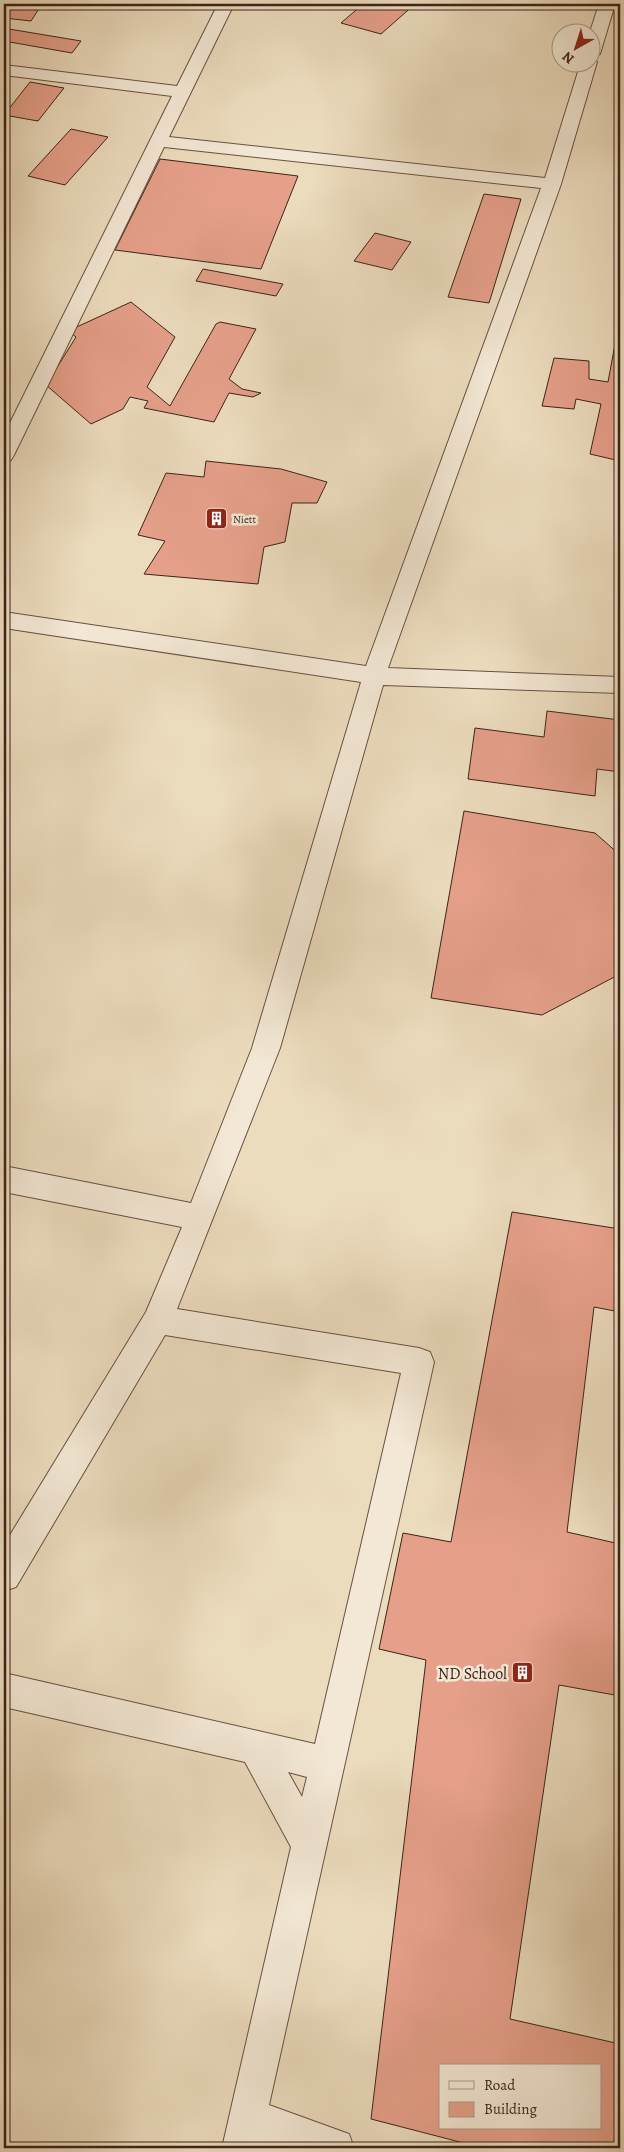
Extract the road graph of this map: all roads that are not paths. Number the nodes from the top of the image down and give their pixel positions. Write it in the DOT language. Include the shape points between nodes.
graph roads {
  1 [pos="226,4"];
  2 [pos="607,4"];
  3 [pos="602,22"];
  4 [pos="4,70"];
  5 [pos="586,72"];
  6 [pos="182,92"];
  7 [pos="158,141"];
  8 [pos="552,184"];
  9 [pos="4,455"];
  10 [pos="4,620"];
  11 [pos="374,676"];
  12 [pos="620,685"];
  13 [pos="4,1179"];
  14 [pos="200,1218"];
  15 [pos="158,1320"];
  16 [pos="4,1575"];
  17 [pos="4,1690"];
  18 [pos="256,1748"];
  19 [pos="328,1764"];
  20 [pos="309,1845"];
  21 [pos="244,2133"];
  22 [pos="334,2148"];
  1 -- 6 [label="street"];
  2 -- 3 [label="street"];
  4 -- 6 [label="street"];
  5 -- 8 [label="street"];
  6 -- 7 [label="street"];
  7 -- 8 [label="street"];
  7 -- 9 [label="street"];
  8 -- 11 [label="street"];
  10 -- 11 [label="street"];
  11 -- 12 [label="street"];
  11 -- 14 [label="street" via="266,1048"];
  13 -- 14 [label="street"];
  14 -- 15 [label="street"];
  15 -- 16 [label="street"];
  15 -- 19 [label="street" via="419,1362"];
  17 -- 18 [label="street"];
  18 -- 19 [label="street"];
  18 -- 20 [label="street"];
  19 -- 20 [label="street"];
  20 -- 21 [label="street"];
  21 -- 22 [label="street"];
}
